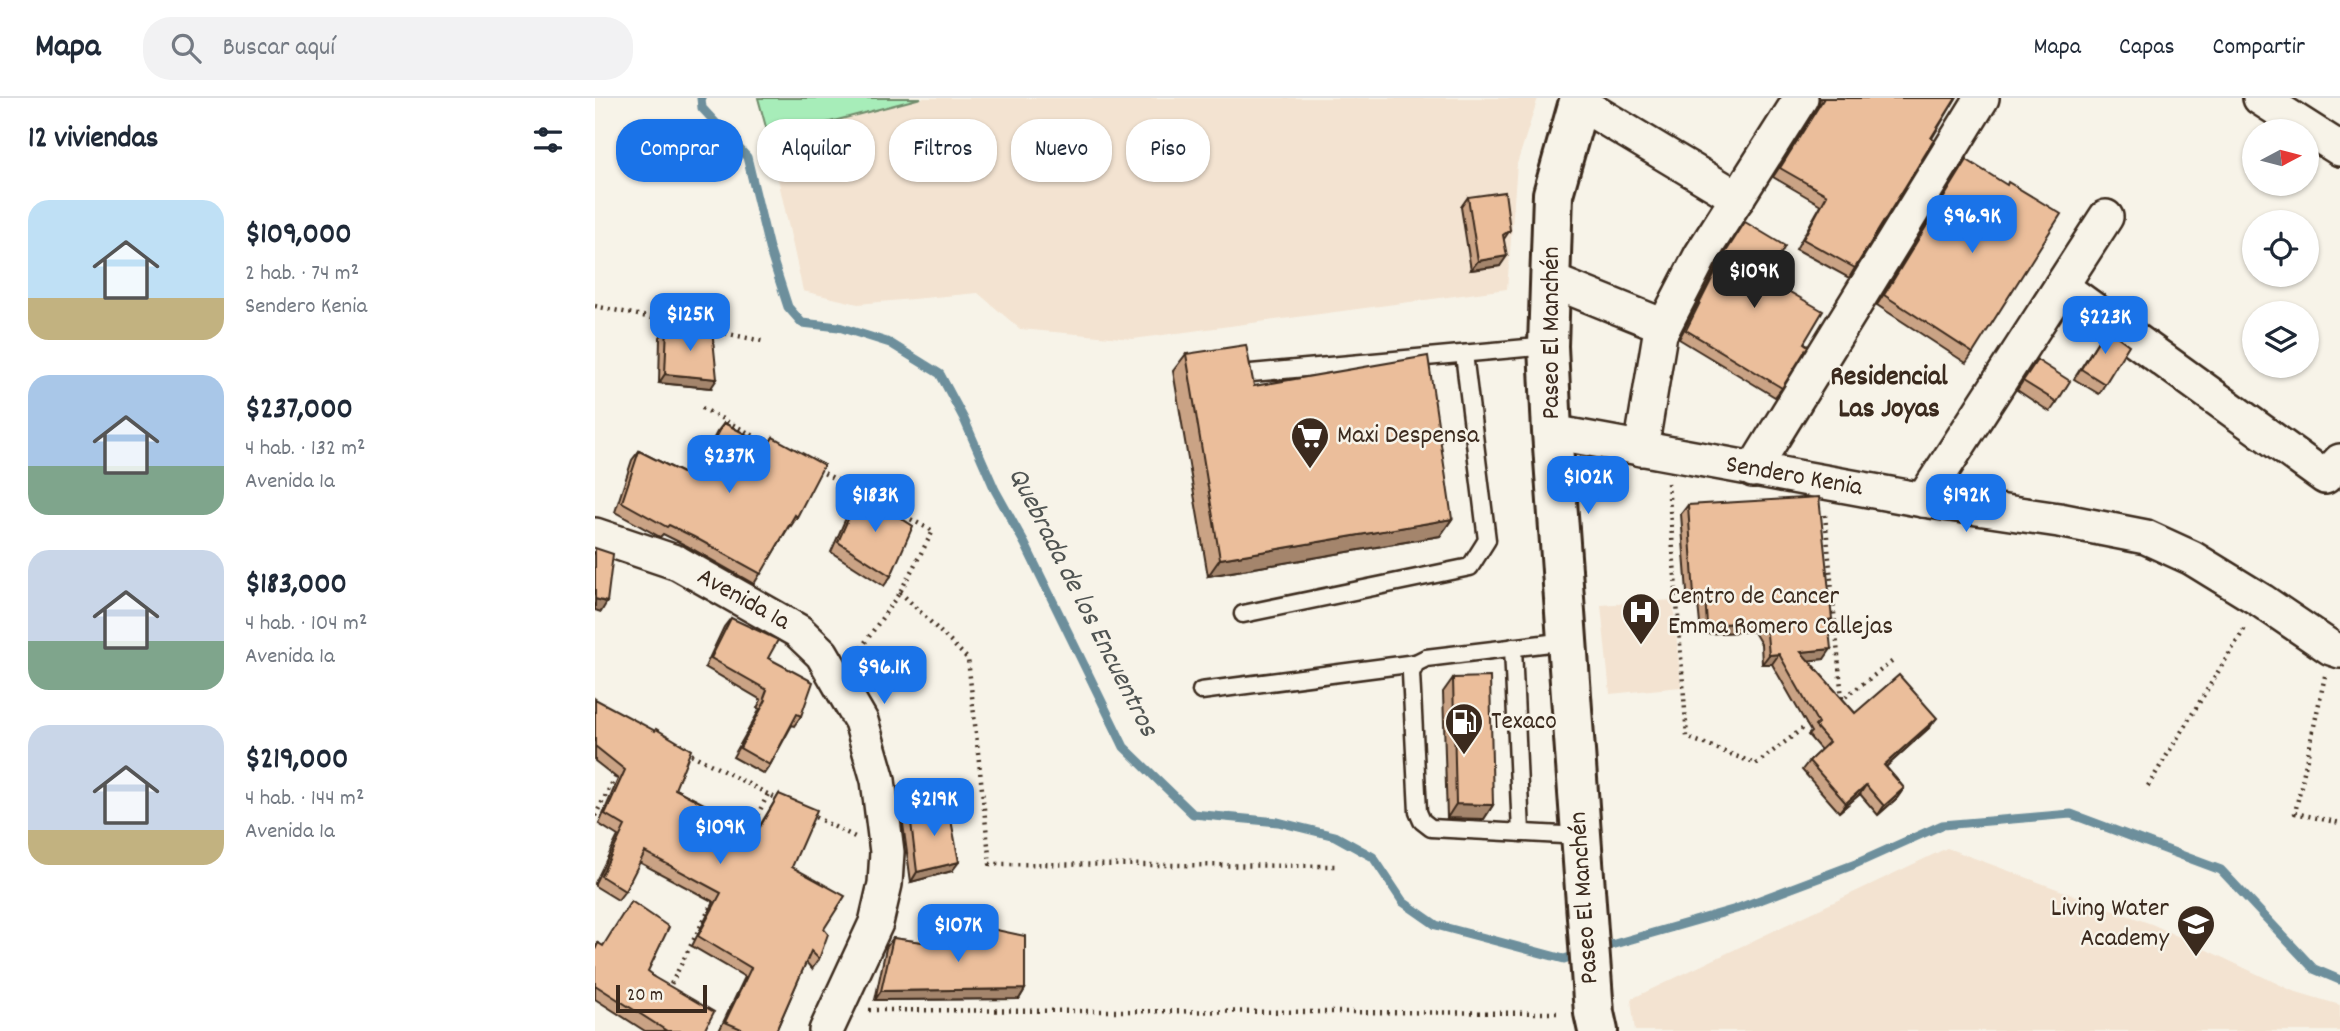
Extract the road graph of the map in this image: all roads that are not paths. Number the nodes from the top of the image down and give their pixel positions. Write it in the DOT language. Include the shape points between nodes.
graph roads {
  1 [pos="1801,98"];
  2 [pos="1982,98"];
  3 [pos="2260,98"];
  4 [pos="1579,100"];
  5 [pos="2340,149"];
  6 [pos="1738,198"];
  7 [pos="2106,217"];
  8 [pos="1551,280"];
  9 [pos="2061,286"];
  10 [pos="1664,326"];
  11 [pos="1548,346"];
  12 [pos="1464,354"];
  13 [pos="1251,373"];
  14 [pos="1552,432"];
  15 [pos="1653,452"];
  16 [pos="2340,461"];
  17 [pos="1753,470"];
  18 [pos="1923,500"];
  19 [pos="595,535"];
  20 [pos="1243,614"];
  21 [pos="1567,641"];
  22 [pos="1513,648"];
  23 [pos="2336,650"];
  24 [pos="1416,663"];
  25 [pos="1201,691"];
  26 [pos="1521,833"];
  27 [pos="1581,836"];
  28 [pos="831,1021"];
  29 [pos="1596,1022"];
  1 -- 6 [label="street"];
  2 -- 17 [label="street"];
  3 -- 5 [label="street"];
  4 -- 6 [label="street"];
  4 -- 8 [label="street, Paseo El Manchén" via="1553,194"];
  6 -- 10 [label="street"];
  7 -- 9 [label="street"];
  8 -- 10 [label="street"];
  8 -- 11 [label="street, Paseo El Manchén"];
  9 -- 16 [label="street" via="2325,477"];
  9 -- 18 [label="street"];
  10 -- 15 [label="street"];
  11 -- 12 [label="lane"];
  11 -- 14 [label="street, Paseo El Manchén"];
  12 -- 13 [label="lane"];
  12 -- 20 [label="lane" via="1487,540 1470,567"];
  14 -- 15 [label="street, Sendero Kenia"];
  14 -- 21 [label="street, Paseo El Manchén"];
  15 -- 17 [label="street, Sendero Kenia"];
  17 -- 18 [label="street, Sendero Kenia"];
  18 -- 23 [label="street, Sendero Kenia" via="2146,537 2192,558"];
  19 -- 28 [label="street, Avenida 1a" via="678,563 798,631 822,654 861,720 878,780 887,852 885,884 876,923"];
  21 -- 22 [label="lane"];
  21 -- 27 [label="street, Paseo El Manchén"];
  22 -- 24 [label="lane"];
  22 -- 26 [label="lane"];
  24 -- 25 [label="lane"];
  24 -- 26 [label="lane" via="1411,673 1422,821 1431,828"];
  26 -- 27 [label="lane"];
  27 -- 29 [label="street, Paseo El Manchén"];
}
